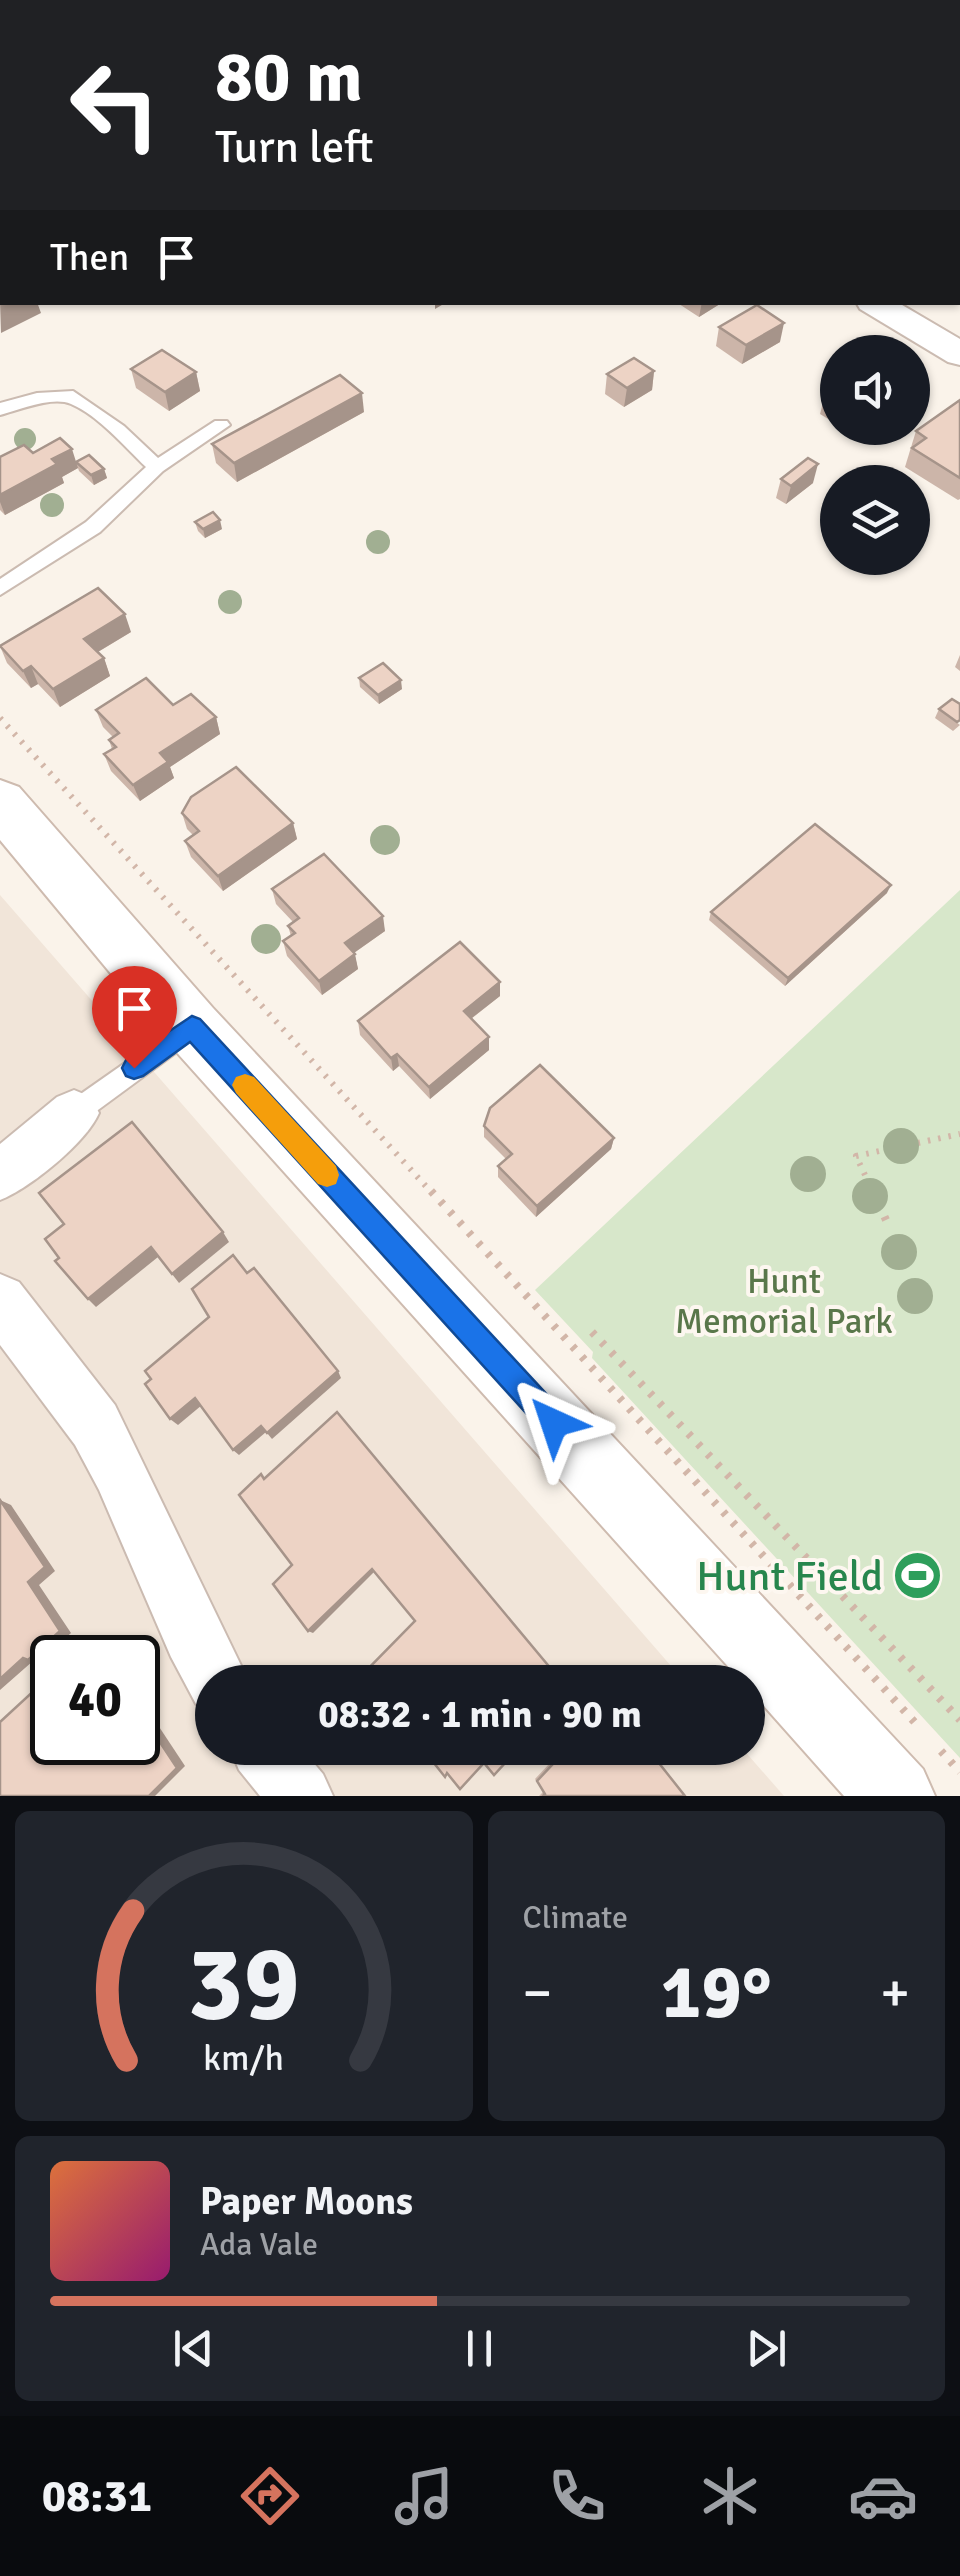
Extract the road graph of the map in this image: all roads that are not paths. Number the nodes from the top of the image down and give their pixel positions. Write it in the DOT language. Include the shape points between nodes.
graph roads {
  1 [pos="877,305"];
  2 [pos="960,354"];
  3 [pos="0,409"];
  4 [pos="221,425"];
  5 [pos="157,466"];
  6 [pos="0,588"];
  7 [pos="0,802"];
  8 [pos="192,1027"];
  9 [pos="74,1113"];
  10 [pos="0,1176"];
  11 [pos="0,1301"];
  12 [pos="208,1665"];
  13 [pos="276,1765"];
  14 [pos="302,1796"];
  15 [pos="896,1796"];
  1 -- 2 [label="street"];
  3 -- 5 [label="lane" via="73,397"];
  4 -- 5 [label="lane"];
  5 -- 6 [label="lane" via="93,526"];
  7 -- 8 [label="street"];
  8 -- 9 [label="lane"];
  8 -- 15 [label="street"];
  9 -- 10 [label="street"];
  11 -- 12 [label="street" via="94,1425"];
  13 -- 14 [label="street"];
}
